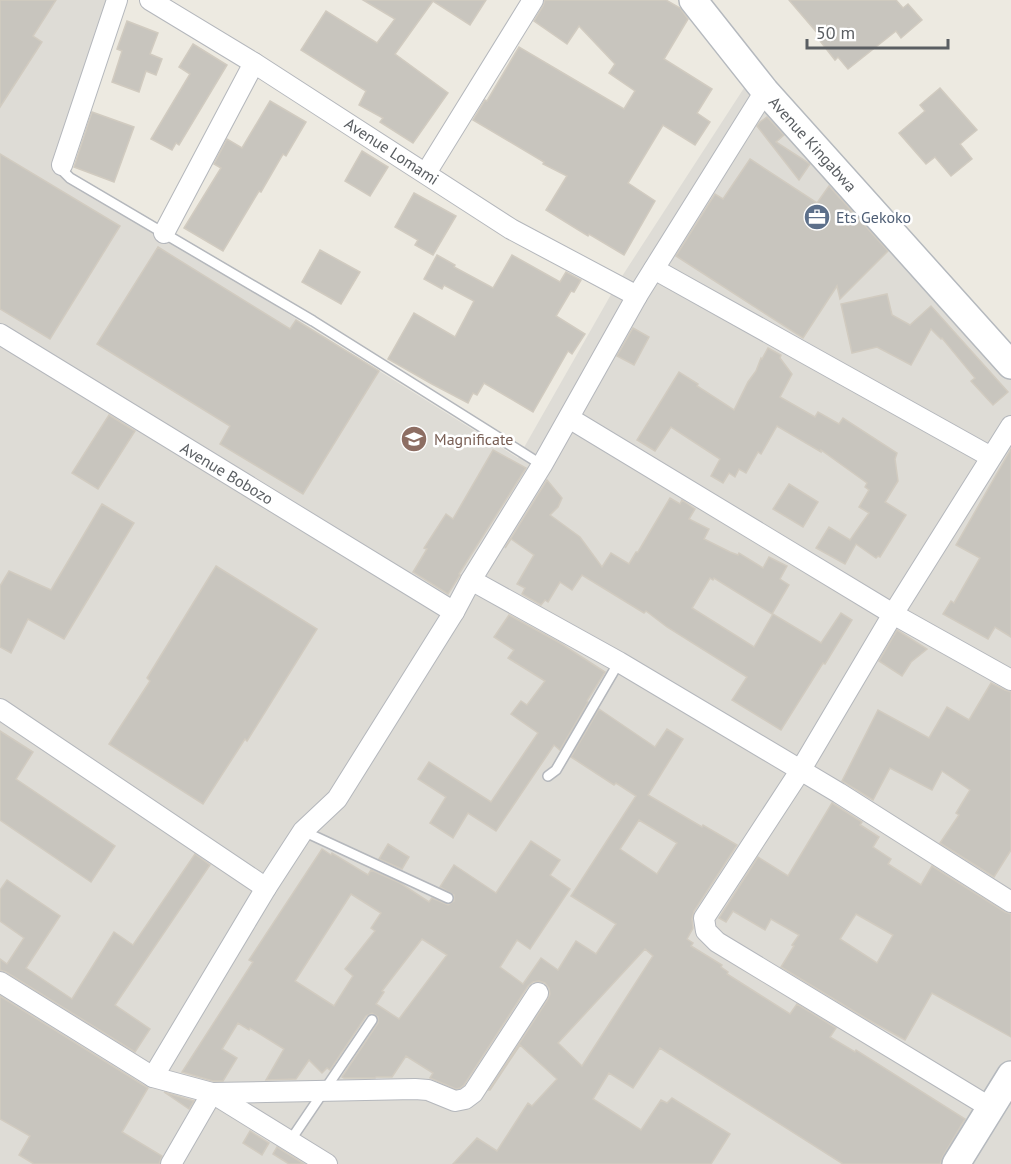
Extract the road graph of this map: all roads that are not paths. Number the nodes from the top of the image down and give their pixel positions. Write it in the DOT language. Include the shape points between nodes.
graph roads {
  1 [pos="117,0"];
  2 [pos="150,0"];
  3 [pos="533,0"];
  4 [pos="693,0"];
  5 [pos="254,63"];
  6 [pos="765,91"];
  7 [pos="62,165"];
  8 [pos="426,173"];
  9 [pos="164,233"];
  10 [pos="654,269"];
  11 [pos="637,296"];
  12 [pos="0,334"];
  13 [pos="1011,364"];
  14 [pos="569,418"];
  15 [pos="1011,426"];
  16 [pos="991,457"];
  17 [pos="542,465"];
  18 [pos="471,580"];
  19 [pos="454,612"];
  20 [pos="894,614"];
  21 [pos="619,662"];
  22 [pos="1011,680"];
  23 [pos="0,709"];
  24 [pos="800,771"];
  25 [pos="548,776"];
  26 [pos="303,831"];
  27 [pos="266,888"];
  28 [pos="448,898"];
  29 [pos="1011,902"];
  30 [pos="0,982"];
  31 [pos="538,993"];
  32 [pos="372,1020"];
  33 [pos="1011,1075"];
  34 [pos="153,1077"];
  35 [pos="324,1091"];
  36 [pos="212,1094"];
  37 [pos="991,1108"];
  38 [pos="290,1141"];
  39 [pos="171,1164"];
  40 [pos="327,1164"];
  41 [pos="956,1164"];
  1 -- 7 [label="street"];
  2 -- 5 [label="street, Avenue Lomami"];
  3 -- 8 [label="street"];
  4 -- 6 [label="street, Avenue Kingabwa"];
  5 -- 8 [label="street, Avenue Lomami"];
  5 -- 9 [label="street"];
  6 -- 10 [label="street"];
  6 -- 13 [label="street, Avenue Kingabwa"];
  7 -- 9 [label="lane" via="70,177"];
  8 -- 11 [label="street, Avenue Lomami" via="511,229"];
  9 -- 17 [label="lane"];
  10 -- 11 [label="street"];
  10 -- 16 [label="street"];
  11 -- 14 [label="street"];
  12 -- 19 [label="street, Avenue Bobozo"];
  14 -- 17 [label="street"];
  14 -- 20 [label="street"];
  15 -- 16 [label="street"];
  16 -- 20 [label="street"];
  17 -- 18 [label="street"];
  18 -- 19 [label="street"];
  18 -- 21 [label="street"];
  19 -- 26 [label="street" via="337,799"];
  20 -- 22 [label="street"];
  20 -- 24 [label="street"];
  21 -- 24 [label="street"];
  21 -- 25 [label="lane" via="556,770"];
  23 -- 27 [label="street"];
  24 -- 29 [label="street"];
  24 -- 37 [label="street" via="704,918 706,931 717,942"];
  26 -- 27 [label="street"];
  26 -- 28 [label="lane"];
  27 -- 34 [label="street"];
  30 -- 34 [label="street"];
  31 -- 35 [label="street" via="473,1094 465,1098 455,1101 415,1089"];
  32 -- 35 [label="lane"];
  33 -- 37 [label="street"];
  34 -- 36 [label="street"];
  35 -- 36 [label="street"];
  35 -- 38 [label="lane"];
  36 -- 38 [label="street"];
  36 -- 39 [label="street"];
  37 -- 41 [label="street"];
  38 -- 40 [label="street"];
}
